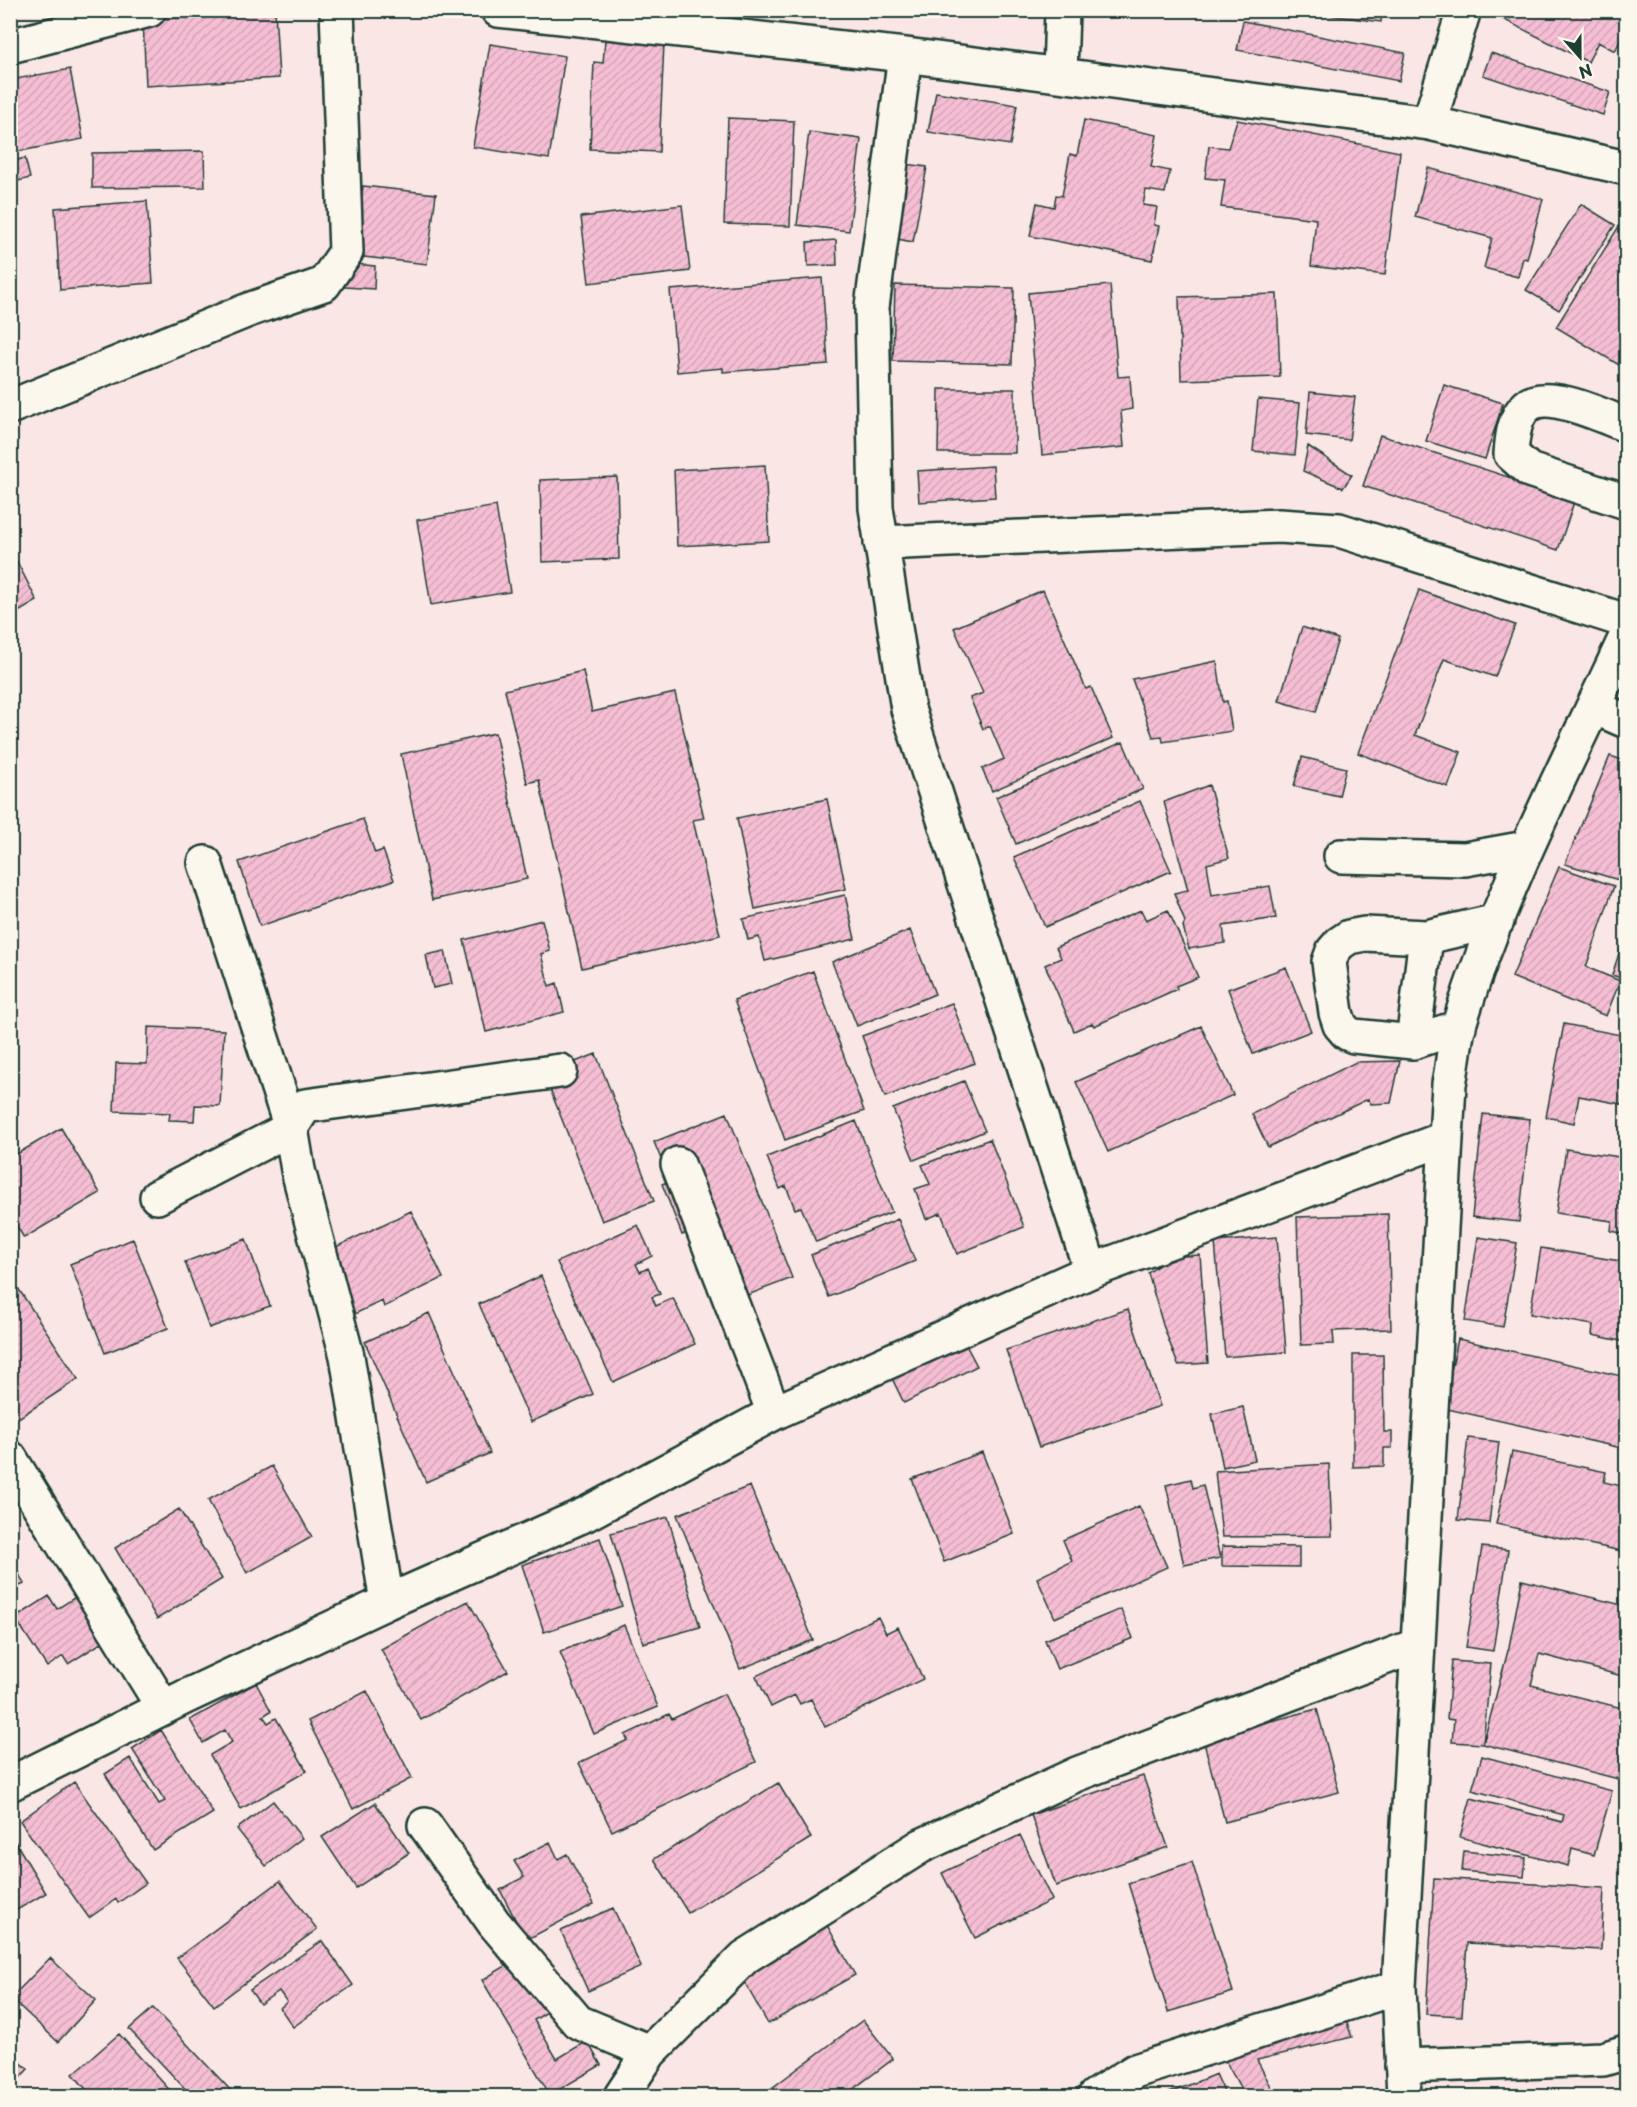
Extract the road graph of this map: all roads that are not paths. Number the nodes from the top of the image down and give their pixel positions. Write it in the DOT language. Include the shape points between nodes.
graph roads {
  1 [pos="149,10"];
  2 [pos="337,10"];
  3 [pos="498,10"];
  4 [pos="1062,10"];
  5 [pos="1464,10"];
  6 [pos="65,20"];
  7 [pos="10,46"];
  8 [pos="905,55"];
  9 [pos="1060,74"];
  10 [pos="1429,123"];
  11 [pos="1626,168"];
  12 [pos="10,407"];
  13 [pos="1626,425"];
  14 [pos="1626,502"];
  15 [pos="881,543"];
  16 [pos="1626,621"];
  17 [pos="1626,638"];
  18 [pos="1594,707"];
  19 [pos="1626,721"];
  20 [pos="1526,848"];
  21 [pos="1341,856"];
  22 [pos="205,863"];
  23 [pos="1497,921"];
  24 [pos="1426,937"];
  25 [pos="1459,1027"];
  26 [pos="1413,1042"];
  27 [pos="560,1071"];
  28 [pos="291,1128"];
  29 [pos="1446,1138"];
  30 [pos="678,1164"];
  31 [pos="157,1197"];
  32 [pos="1091,1271"];
  33 [pos="774,1413"];
  34 [pos="10,1458"];
  35 [pos="387,1602"];
  36 [pos="1418,1645"];
  37 [pos="163,1707"];
  38 [pos="10,1784"];
  39 [pos="425,1824"];
  40 [pos="1399,1987"];
  41 [pos="650,2052"];
  42 [pos="1626,2052"];
  43 [pos="1403,2081"];
  44 [pos="621,2097"];
  45 [pos="1095,2097"];
  1 -- 6 [label="street"];
  2 -- 12 [label="street" via="346,252 324,284 251,309"];
  3 -- 8 [label="street"];
  4 -- 9 [label="street"];
  5 -- 10 [label="street"];
  6 -- 7 [label="street"];
  8 -- 9 [label="street"];
  8 -- 15 [label="street" via="872,307 876,508"];
  9 -- 10 [label="street"];
  10 -- 11 [label="street"];
  13 -- 14 [label="street" via="1574,405 1542,400 1527,406 1514,428 1511,454 1529,470"];
  15 -- 16 [label="street" via="1279,526 1339,530"];
  15 -- 32 [label="street" via="908,709"];
  17 -- 18 [label="street"];
  18 -- 19 [label="street"];
  18 -- 20 [label="street"];
  20 -- 21 [label="street" via="1465,860"];
  20 -- 23 [label="street"];
  22 -- 28 [label="street"];
  23 -- 24 [label="street"];
  23 -- 25 [label="street"];
  24 -- 26 [label="street"];
  24 -- 26 [label="street" via="1349,937 1333,951 1329,962 1336,1013 1347,1033"];
  25 -- 26 [label="street"];
  25 -- 29 [label="street" via="1449,1084"];
  27 -- 28 [label="street" via="305,1106"];
  28 -- 31 [label="street"];
  28 -- 35 [label="street" via="298,1170 348,1356"];
  29 -- 32 [label="street"];
  29 -- 36 [label="street"];
  30 -- 33 [label="street"];
  32 -- 33 [label="street"];
  33 -- 35 [label="street" via="585,1514"];
  34 -- 37 [label="street"];
  35 -- 37 [label="street"];
  36 -- 40 [label="street"];
  36 -- 41 [label="street" via="1077,1774 921,1846 745,1957"];
  37 -- 38 [label="street"];
  39 -- 41 [label="street" via="494,1923 578,2022"];
  40 -- 43 [label="street"];
  40 -- 45 [label="street" via="1135,2071"];
  41 -- 44 [label="street"];
  42 -- 43 [label="street" via="1603,2060"];
}
